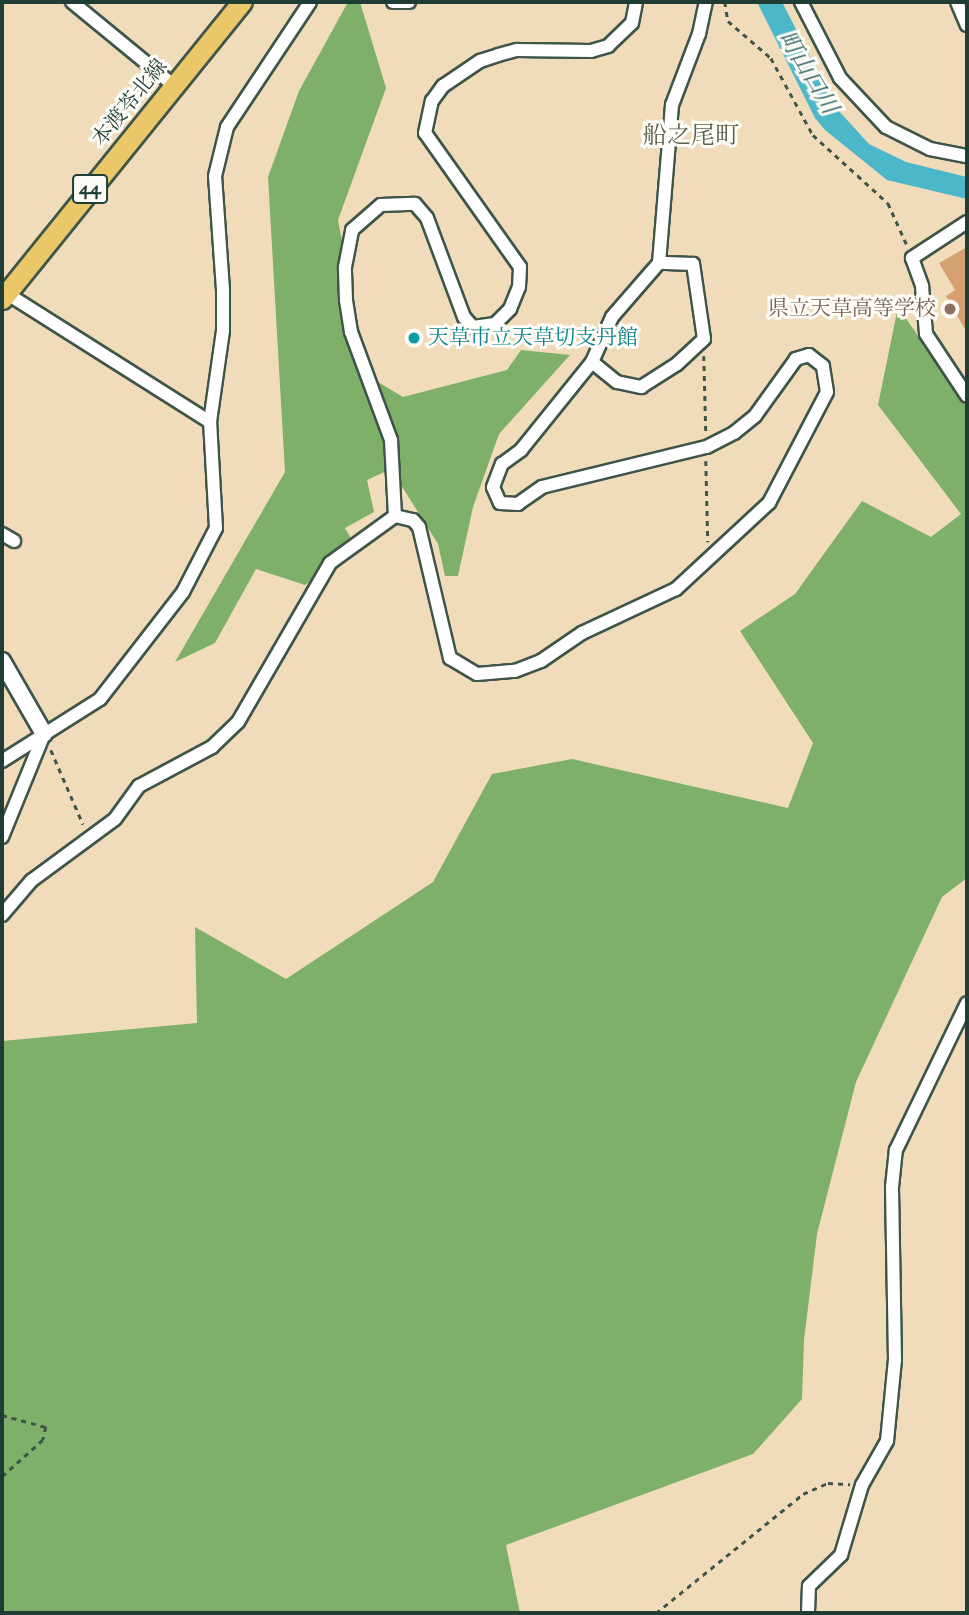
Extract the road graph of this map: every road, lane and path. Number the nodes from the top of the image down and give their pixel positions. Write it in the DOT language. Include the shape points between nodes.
graph roads {
  1 [pos="72,2"];
  2 [pos="242,2"];
  3 [pos="310,2"];
  4 [pos="393,2"];
  5 [pos="409,2"];
  6 [pos="636,2"];
  7 [pos="706,2"];
  8 [pos="724,2"];
  9 [pos="801,2"];
  10 [pos="957,2"];
  11 [pos="967,25"];
  12 [pos="173,85"];
  13 [pos="967,156"];
  14 [pos="967,222"];
  15 [pos="912,258"];
  16 [pos="659,263"];
  17 [pos="4,296"];
  18 [pos="704,339"];
  19 [pos="592,362"];
  20 [pos="967,396"];
  21 [pos="210,422"];
  22 [pos="706,440"];
  23 [pos="395,516"];
  24 [pos="2,534"];
  25 [pos="708,537"];
  26 [pos="14,541"];
  27 [pos="2,661"];
  28 [pos="44,734"];
  29 [pos="2,761"];
  30 [pos="2,837"];
  31 [pos="90,840"];
  32 [pos="2,915"];
  33 [pos="967,1003"];
  34 [pos="2,1415"];
  35 [pos="2,1477"];
  36 [pos="862,1485"];
  37 [pos="656,1613"];
  38 [pos="808,1613"];
  1 -- 12 [label="street"];
  2 -- 12 [label="main road, 本渡苓北線 / 44"];
  3 -- 21 [label="street" via="227,127 222,144 214,202 223,331"];
  4 -- 5 [label="street"];
  6 -- 23 [label="street" via="632,23 608,46 498,55 471,67 432,101 425,133 520,267 519,287 495,324 473,327 464,317 427,218 415,204 381,205 352,230 345,267 346,300 351,332 391,440"];
  7 -- 16 [label="street" via="672,105"];
  8 -- 15 [label="path" via="728,21 771,58 813,135 888,203"];
  9 -- 13 [label="street" via="840,78 877,120 907,140"];
  10 -- 11 [label="street"];
  12 -- 17 [label="main road, 本渡苓北線 / 44"];
  14 -- 15 [label="street"];
  15 -- 20 [label="street" via="922,286 926,334"];
  16 -- 18 [label="street" via="694,264"];
  16 -- 19 [label="street" via="612,317"];
  17 -- 21 [label="street"];
  18 -- 19 [label="street" via="677,364 640,387 617,382"];
  18 -- 22 [label="path"];
  19 -- 22 [label="street" via="521,450 498,469 493,487 500,503 518,504 542,486"];
  21 -- 28 [label="street" via="216,528 183,592 100,699"];
  22 -- 23 [label="street" via="734,433 755,416 796,359 817,358 827,377 827,392 769,503 676,589 515,671 477,674 450,658 419,527 413,520"];
  22 -- 25 [label="path"];
  23 -- 31 [label="street" via="330,563 238,722 212,747 139,786 114,819"];
  24 -- 26 [label="street"];
  27 -- 28 [label="street"];
  28 -- 29 [label="street"];
  28 -- 30 [label="street"];
  28 -- 31 [label="path"];
  31 -- 32 [label="street" via="31,881"];
  33 -- 36 [label="street" via="896,1150 892,1421 887,1440"];
  34 -- 35 [label="path" via="46,1427 43,1440"];
  36 -- 37 [label="path" via="828,1483 803,1494"];
  36 -- 38 [label="street" via="841,1555 809,1586"];
}
